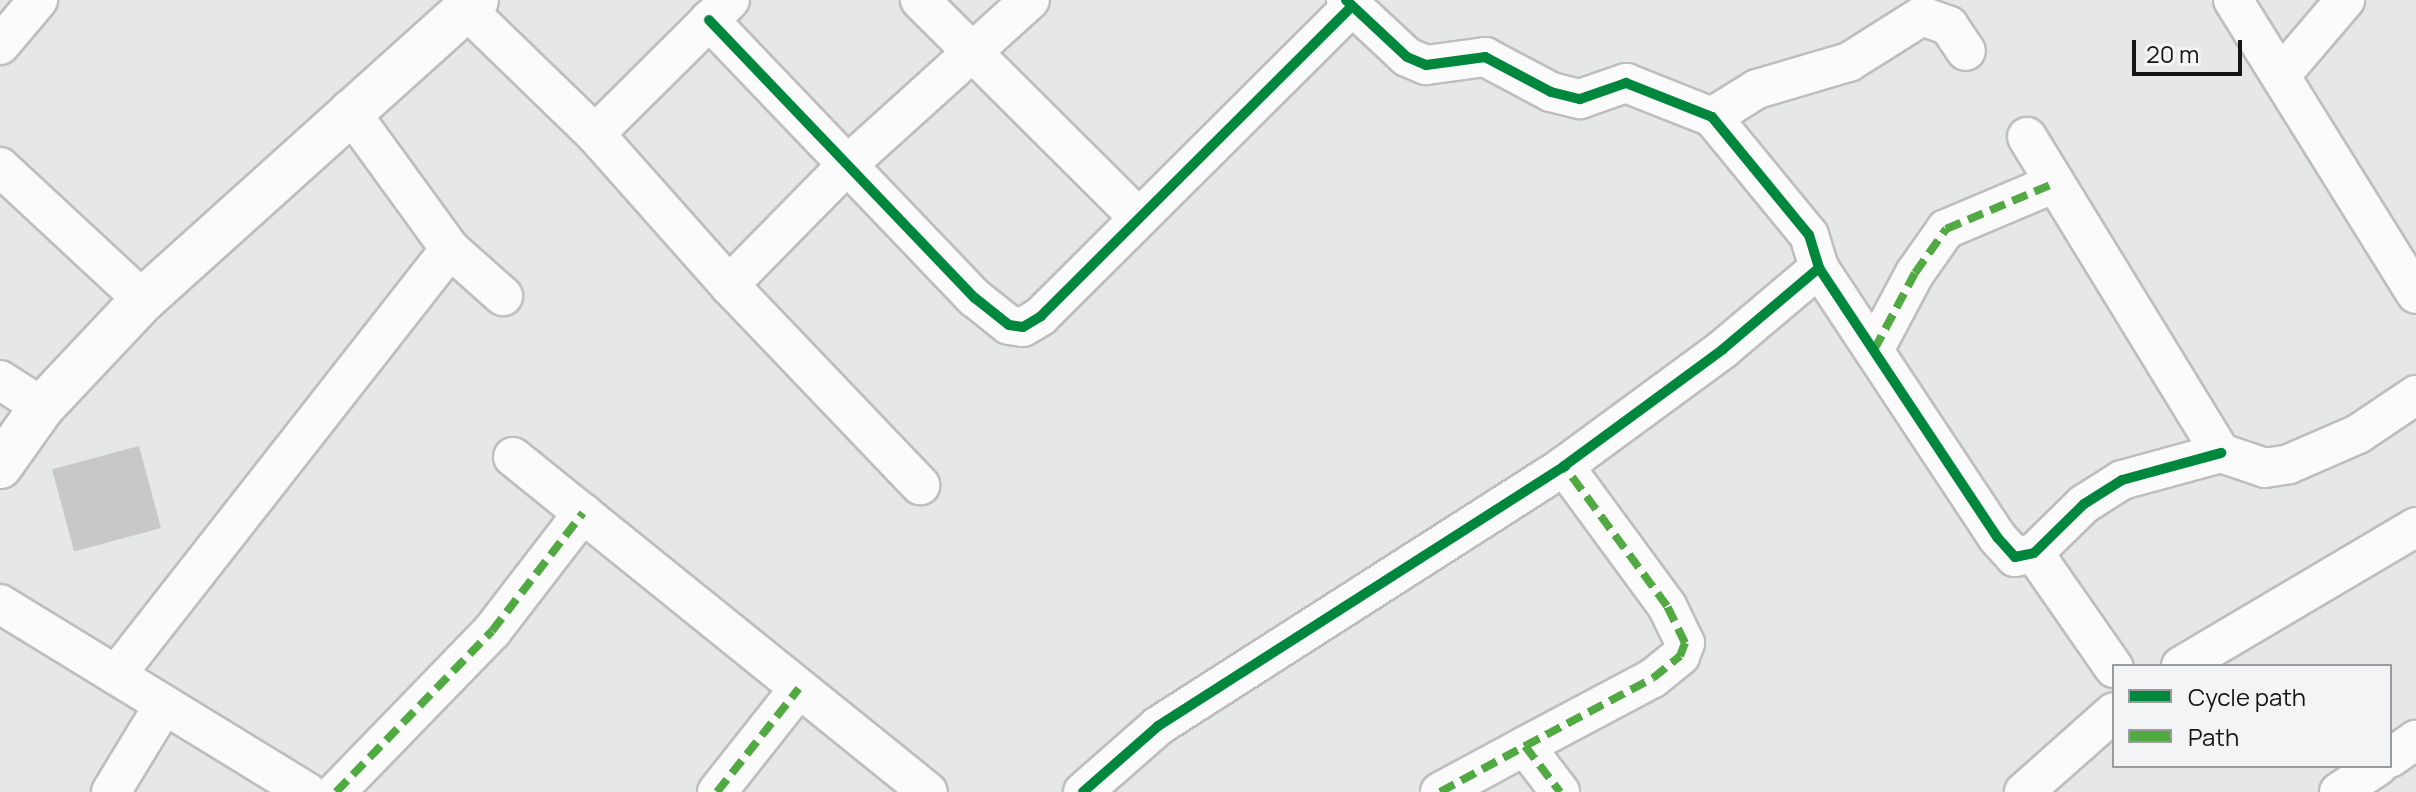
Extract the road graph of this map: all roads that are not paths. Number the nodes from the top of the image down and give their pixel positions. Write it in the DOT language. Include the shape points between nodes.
graph roads {
  1 [pos="38,0"];
  2 [pos="920,0"];
  3 [pos="1030,0"];
  4 [pos="2233,0"];
  5 [pos="2345,0"];
  6 [pos="1349,3"];
  7 [pos="471,4"];
  8 [pos="719,10"];
  9 [pos="0,45"];
  10 [pos="1966,51"];
  11 [pos="971,53"];
  12 [pos="2281,75"];
  13 [pos="349,110"];
  14 [pos="1712,117"];
  15 [pos="595,134"];
  16 [pos="2027,137"];
  17 [pos="0,167"];
  18 [pos="845,167"];
  19 [pos="2055,183"];
  20 [pos="1138,217"];
  21 [pos="450,249"];
  22 [pos="1819,268"];
  23 [pos="729,285"];
  24 [pos="2416,294"];
  25 [pos="503,296"];
  26 [pos="143,300"];
  27 [pos="1874,350"];
  28 [pos="0,380"];
  29 [pos="2416,395"];
  30 [pos="42,407"];
  31 [pos="2221,453"];
  32 [pos="513,457"];
  33 [pos="0,466"];
  34 [pos="1564,466"];
  35 [pos="920,485"];
  36 [pos="583,513"];
  37 [pos="2416,527"];
  38 [pos="2034,553"];
  39 [pos="0,604"];
  40 [pos="2184,664"];
  41 [pos="2112,665"];
  42 [pos="116,675"];
  43 [pos="799,688"];
  44 [pos="164,705"];
  45 [pos="2112,714"];
  46 [pos="2416,740"];
  47 [pos="1525,746"];
  48 [pos="2392,757"];
  49 [pos="2375,768"];
  50 [pos="111,792"];
  51 [pos="307,792"];
  52 [pos="336,792"];
  53 [pos="717,792"];
  54 [pos="928,792"];
  55 [pos="1083,792"];
  56 [pos="1440,792"];
  57 [pos="1560,792"];
  58 [pos="2024,792"];
  59 [pos="2339,792"];
  1 -- 9 [label="street"];
  2 -- 11 [label="street"];
  3 -- 11 [label="street"];
  4 -- 12 [label="street"];
  5 -- 12 [label="street"];
  6 -- 14 [label="street" via="1407,57 1426,65 1485,57 1551,92 1580,99 1626,83"];
  6 -- 20 [label="street"];
  7 -- 13 [label="street"];
  7 -- 15 [label="street"];
  8 -- 15 [label="street"];
  8 -- 18 [label="street"];
  10 -- 14 [label="street" via="1949,26 1922,16 1849,62 1757,89"];
  11 -- 18 [label="street"];
  11 -- 20 [label="street"];
  12 -- 24 [label="street"];
  13 -- 21 [label="street"];
  13 -- 26 [label="street"];
  14 -- 22 [label="street" via="1809,235"];
  15 -- 23 [label="street"];
  16 -- 19 [label="street"];
  17 -- 26 [label="street"];
  18 -- 20 [label="street" via="1009,325 1023,327 1041,316"];
  18 -- 23 [label="street"];
  19 -- 27 [label="street" via="1946,229 1915,273"];
  19 -- 31 [label="street"];
  21 -- 25 [label="street"];
  21 -- 42 [label="street"];
  22 -- 27 [label="street"];
  22 -- 34 [label="street" via="1723,349"];
  23 -- 35 [label="street"];
  26 -- 30 [label="street"];
  27 -- 38 [label="street" via="1997,537 2015,557"];
  28 -- 30 [label="street"];
  29 -- 31 [label="street" via="2358,434 2289,464 2265,468"];
  30 -- 33 [label="street"];
  31 -- 38 [label="street" via="2122,480 2084,504"];
  32 -- 36 [label="street"];
  34 -- 47 [label="street" via="1667,606 1685,643 1680,656 1653,678"];
  34 -- 55 [label="street" via="1158,726"];
  36 -- 43 [label="street"];
  36 -- 52 [label="street" via="492,631"];
  37 -- 40 [label="street"];
  38 -- 41 [label="street"];
  39 -- 42 [label="street"];
  42 -- 44 [label="street"];
  43 -- 53 [label="street"];
  43 -- 54 [label="street"];
  44 -- 50 [label="street"];
  44 -- 51 [label="street"];
  45 -- 58 [label="street"];
  46 -- 48 [label="street"];
  47 -- 56 [label="street"];
  47 -- 57 [label="street"];
  49 -- 59 [label="street"];
}
